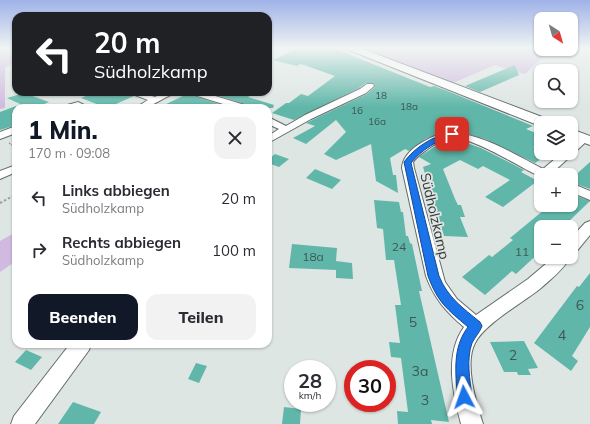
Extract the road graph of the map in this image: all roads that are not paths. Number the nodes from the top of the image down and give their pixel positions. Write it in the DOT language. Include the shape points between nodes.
graph roads {
  1 [pos="406,68"];
  2 [pos="370,86"];
  3 [pos="142,96"];
  4 [pos="164,96"];
  5 [pos="207,96"];
  6 [pos="155,100"];
  7 [pos="147,104"];
  8 [pos="232,104"];
  9 [pos="534,119"];
  10 [pos="272,122"];
  11 [pos="286,129"];
  12 [pos="12,131"];
  13 [pos="0,136"];
  14 [pos="272,138"];
  15 [pos="560,160"];
  16 [pos="552,168"];
  17 [pos="534,169"];
  18 [pos="12,170"];
  19 [pos="0,175"];
  20 [pos="578,190"];
  21 [pos="590,196"];
  22 [pos="590,226"];
  23 [pos="578,240"];
  24 [pos="556,264"];
  25 [pos="476,326"];
  26 [pos="79,348"];
  27 [pos="22,424"];
  28 [pos="472,424"];
  1 -- 9 [label="street"];
  2 -- 11 [label="street"];
  3 -- 6 [label="street"];
  4 -- 6 [label="street"];
  5 -- 8 [label="street"];
  6 -- 7 [label="street"];
  10 -- 11 [label="street"];
  11 -- 14 [label="street"];
  12 -- 13 [label="street"];
  15 -- 16 [label="street, Südholzkamp"];
  17 -- 25 [label="street, Südholzkamp" via="469,138 457,135 443,136 414,153 408,162 434,276 440,291 446,300"];
  18 -- 19 [label="street"];
  20 -- 21 [label="street"];
  22 -- 23 [label="street"];
  24 -- 25 [label="street" via="533,285"];
  25 -- 28 [label="street" via="467,338 462,362 464,397"];
  26 -- 27 [label="street"];
}
